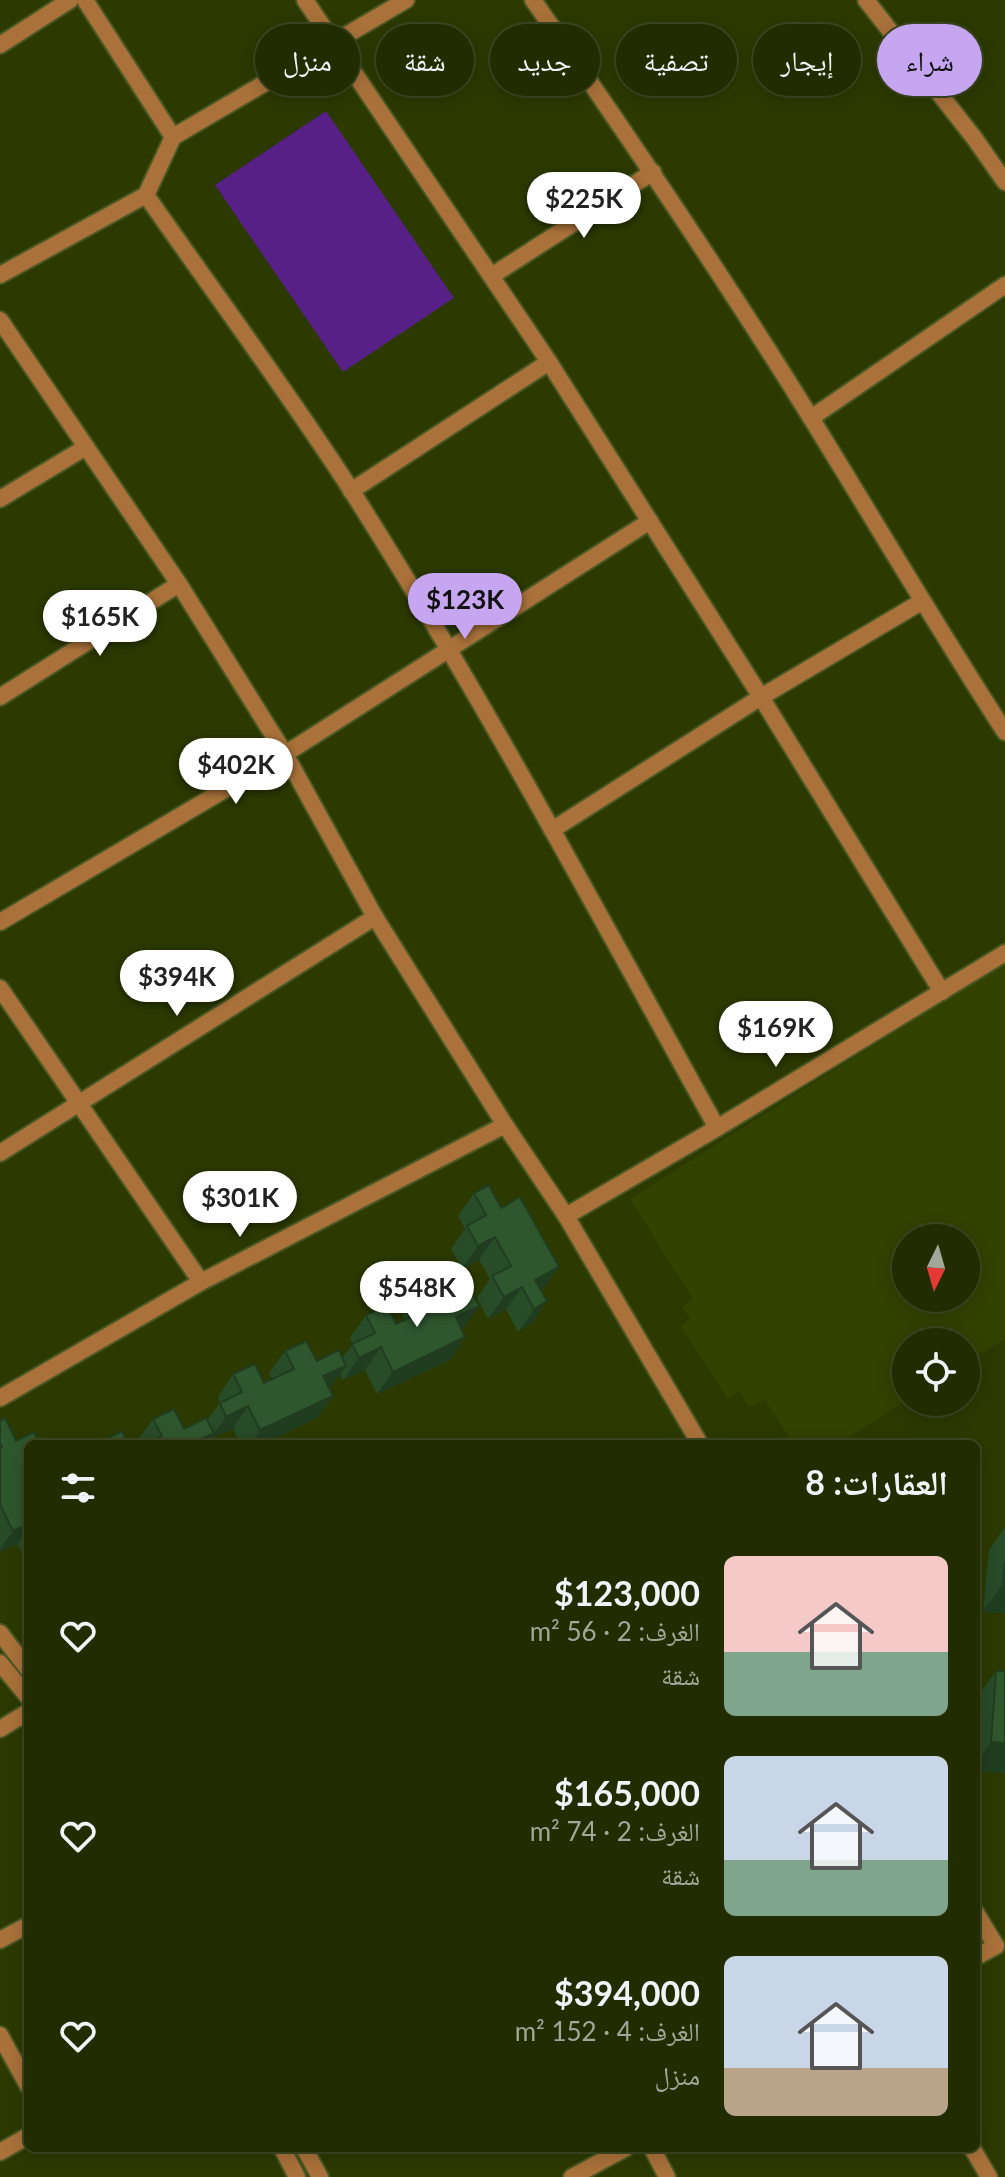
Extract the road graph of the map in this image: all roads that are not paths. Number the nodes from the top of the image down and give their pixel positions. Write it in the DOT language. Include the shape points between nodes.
graph roads {
  1 [pos="70,0"];
  2 [pos="85,0"];
  3 [pos="305,0"];
  4 [pos="406,0"];
  5 [pos="533,0"];
  6 [pos="866,0"];
  7 [pos="320,24"];
  8 [pos="360,28"];
  9 [pos="0,45"];
  10 [pos="360,83"];
  11 [pos="255,89"];
  12 [pos="173,137"];
  13 [pos="653,172"];
  14 [pos="1005,182"];
  15 [pos="146,195"];
  16 [pos="0,275"];
  17 [pos="493,275"];
  18 [pos="1005,285"];
  19 [pos="0,320"];
  20 [pos="549,362"];
  21 [pos="811,418"];
  22 [pos="86,447"];
  23 [pos="351,491"];
  24 [pos="0,499"];
  25 [pos="650,521"];
  26 [pos="179,584"];
  27 [pos="921,602"];
  28 [pos="448,651"];
  29 [pos="0,697"];
  30 [pos="761,697"];
  31 [pos="1005,732"];
  32 [pos="285,754"];
  33 [pos="552,830"];
  34 [pos="375,917"];
  35 [pos="0,922"];
  36 [pos="1005,953"];
  37 [pos="0,988"];
  38 [pos="942,992"];
  39 [pos="79,1104"];
  40 [pos="505,1125"];
  41 [pos="717,1128"];
  42 [pos="0,1153"];
  43 [pos="566,1216"];
  44 [pos="201,1282"];
  45 [pos="0,1398"];
  46 [pos="698,1440"];
  47 [pos="0,1633"];
  48 [pos="0,1663"];
  49 [pos="24,1664"];
  50 [pos="24,1692"];
  51 [pos="24,1714"];
  52 [pos="0,1729"];
  53 [pos="980,1918"];
  54 [pos="24,1927"];
  55 [pos="0,1940"];
  56 [pos="1000,1944"];
  57 [pos="980,1955"];
  58 [pos="0,2035"];
  59 [pos="24,2079"];
  60 [pos="24,2138"];
  61 [pos="0,2152"];
  62 [pos="284,2152"];
  63 [pos="306,2152"];
  64 [pos="619,2152"];
  65 [pos="654,2152"];
  66 [pos="974,2152"];
  67 [pos="297,2177"];
  68 [pos="320,2177"];
  69 [pos="572,2177"];
  70 [pos="667,2177"];
  71 [pos="989,2177"];
  1 -- 9 [label="street"];
  2 -- 12 [label="street"];
  3 -- 7 [label="street"];
  4 -- 8 [label="street"];
  5 -- 13 [label="street"];
  6 -- 14 [label="street"];
  10 -- 17 [label="street"];
  11 -- 12 [label="street"];
  12 -- 15 [label="street"];
  13 -- 17 [label="street"];
  13 -- 21 [label="street"];
  15 -- 16 [label="street"];
  15 -- 23 [label="street"];
  17 -- 20 [label="street"];
  18 -- 21 [label="street"];
  19 -- 22 [label="street"];
  20 -- 23 [label="street"];
  20 -- 25 [label="street"];
  21 -- 27 [label="street"];
  22 -- 24 [label="street"];
  22 -- 26 [label="street"];
  23 -- 28 [label="street"];
  25 -- 28 [label="street"];
  25 -- 30 [label="street"];
  26 -- 29 [label="street"];
  26 -- 32 [label="street"];
  27 -- 30 [label="street"];
  27 -- 31 [label="street"];
  28 -- 32 [label="street"];
  28 -- 33 [label="street"];
  30 -- 33 [label="street"];
  30 -- 38 [label="street"];
  32 -- 34 [label="street"];
  32 -- 35 [label="street"];
  33 -- 41 [label="street"];
  34 -- 39 [label="street"];
  34 -- 40 [label="street"];
  36 -- 38 [label="street"];
  37 -- 39 [label="street"];
  38 -- 41 [label="street"];
  39 -- 42 [label="street"];
  39 -- 44 [label="street"];
  40 -- 43 [label="street"];
  40 -- 44 [label="street"];
  41 -- 43 [label="street"];
  43 -- 46 [label="street"];
  44 -- 45 [label="street"];
  47 -- 49 [label="street"];
  48 -- 50 [label="street"];
  51 -- 52 [label="street"];
  53 -- 56 [label="street"];
  54 -- 55 [label="street"];
  56 -- 57 [label="street"];
  58 -- 59 [label="street"];
  60 -- 61 [label="street"];
  62 -- 67 [label="street"];
  63 -- 68 [label="street"];
  64 -- 69 [label="street"];
  65 -- 70 [label="street"];
  66 -- 71 [label="street"];
}
